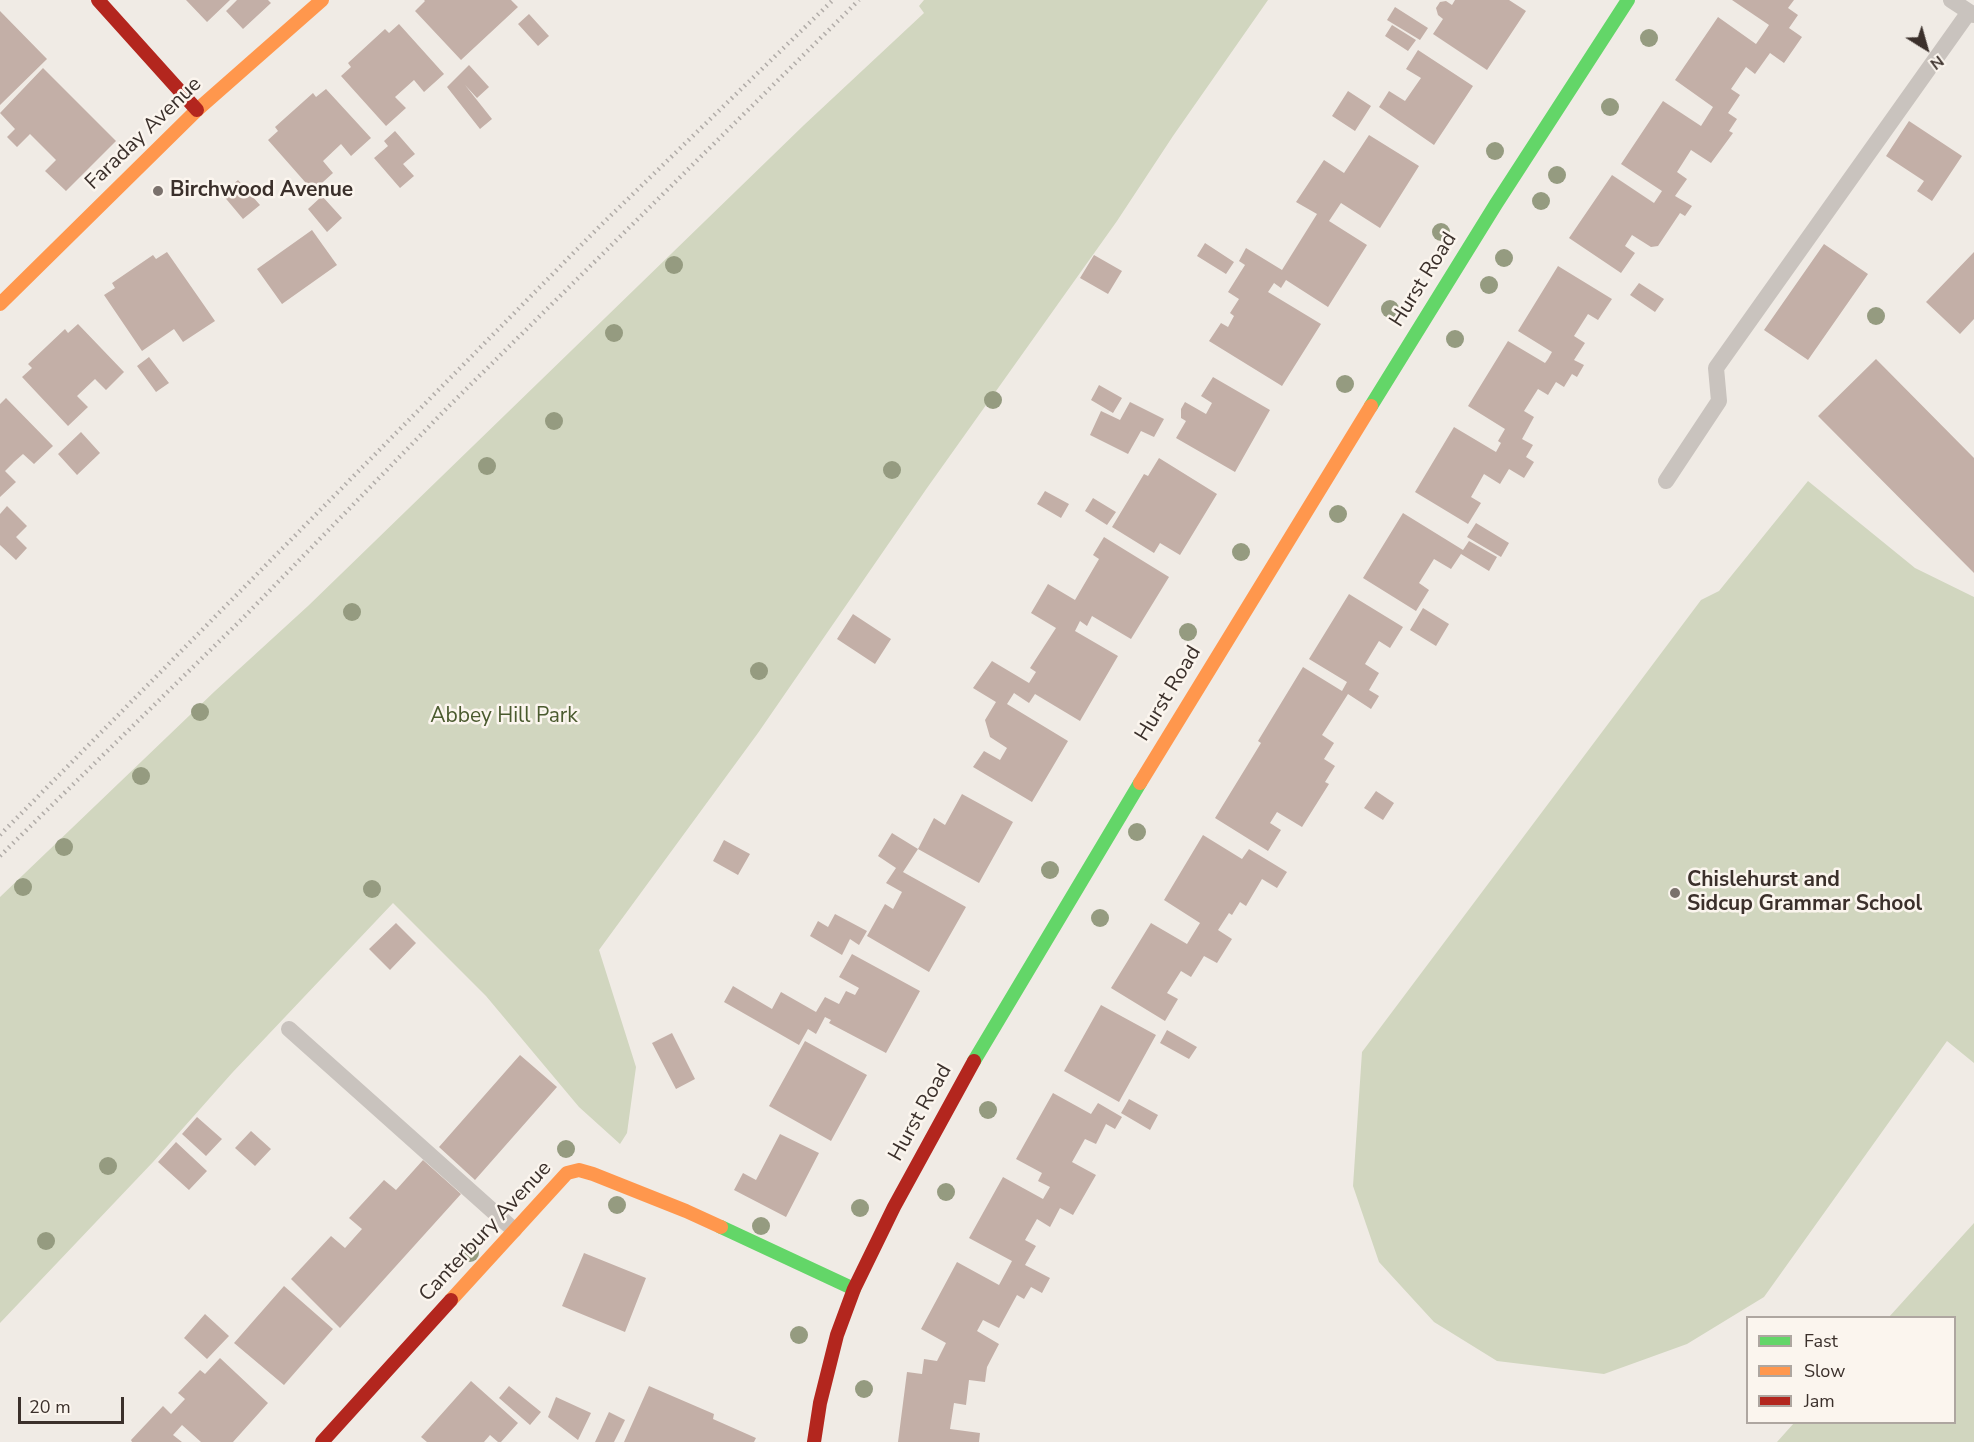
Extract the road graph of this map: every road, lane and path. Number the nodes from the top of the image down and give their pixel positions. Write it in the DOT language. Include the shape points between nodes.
graph roads {
  1 [pos="98,0"];
  2 [pos="322,0"];
  3 [pos="1628,0"];
  4 [pos="1951,0"];
  5 [pos="1972,14"];
  6 [pos="197,110"];
  7 [pos="0,304"];
  8 [pos="1666,481"];
  9 [pos="289,1029"];
  10 [pos="514,1230"];
  11 [pos="854,1289"];
  12 [pos="322,1442"];
  13 [pos="814,1442"];
  1 -- 6 [label="main road"];
  2 -- 6 [label="main road, Faraday Avenue"];
  3 -- 11 [label="main road, Hurst Road" via="1496,204 1130,799 968,1072"];
  4 -- 5 [label="lane"];
  5 -- 8 [label="lane" via="1716,368 1719,401"];
  6 -- 7 [label="main road, Faraday Avenue"];
  9 -- 10 [label="lane"];
  10 -- 11 [label="main road, Canterbury Avenue" via="557,1182 567,1173 579,1170 686,1211"];
  10 -- 12 [label="main road, Canterbury Avenue"];
  11 -- 13 [label="main road, Hurst Road" via="837,1335"];
}
